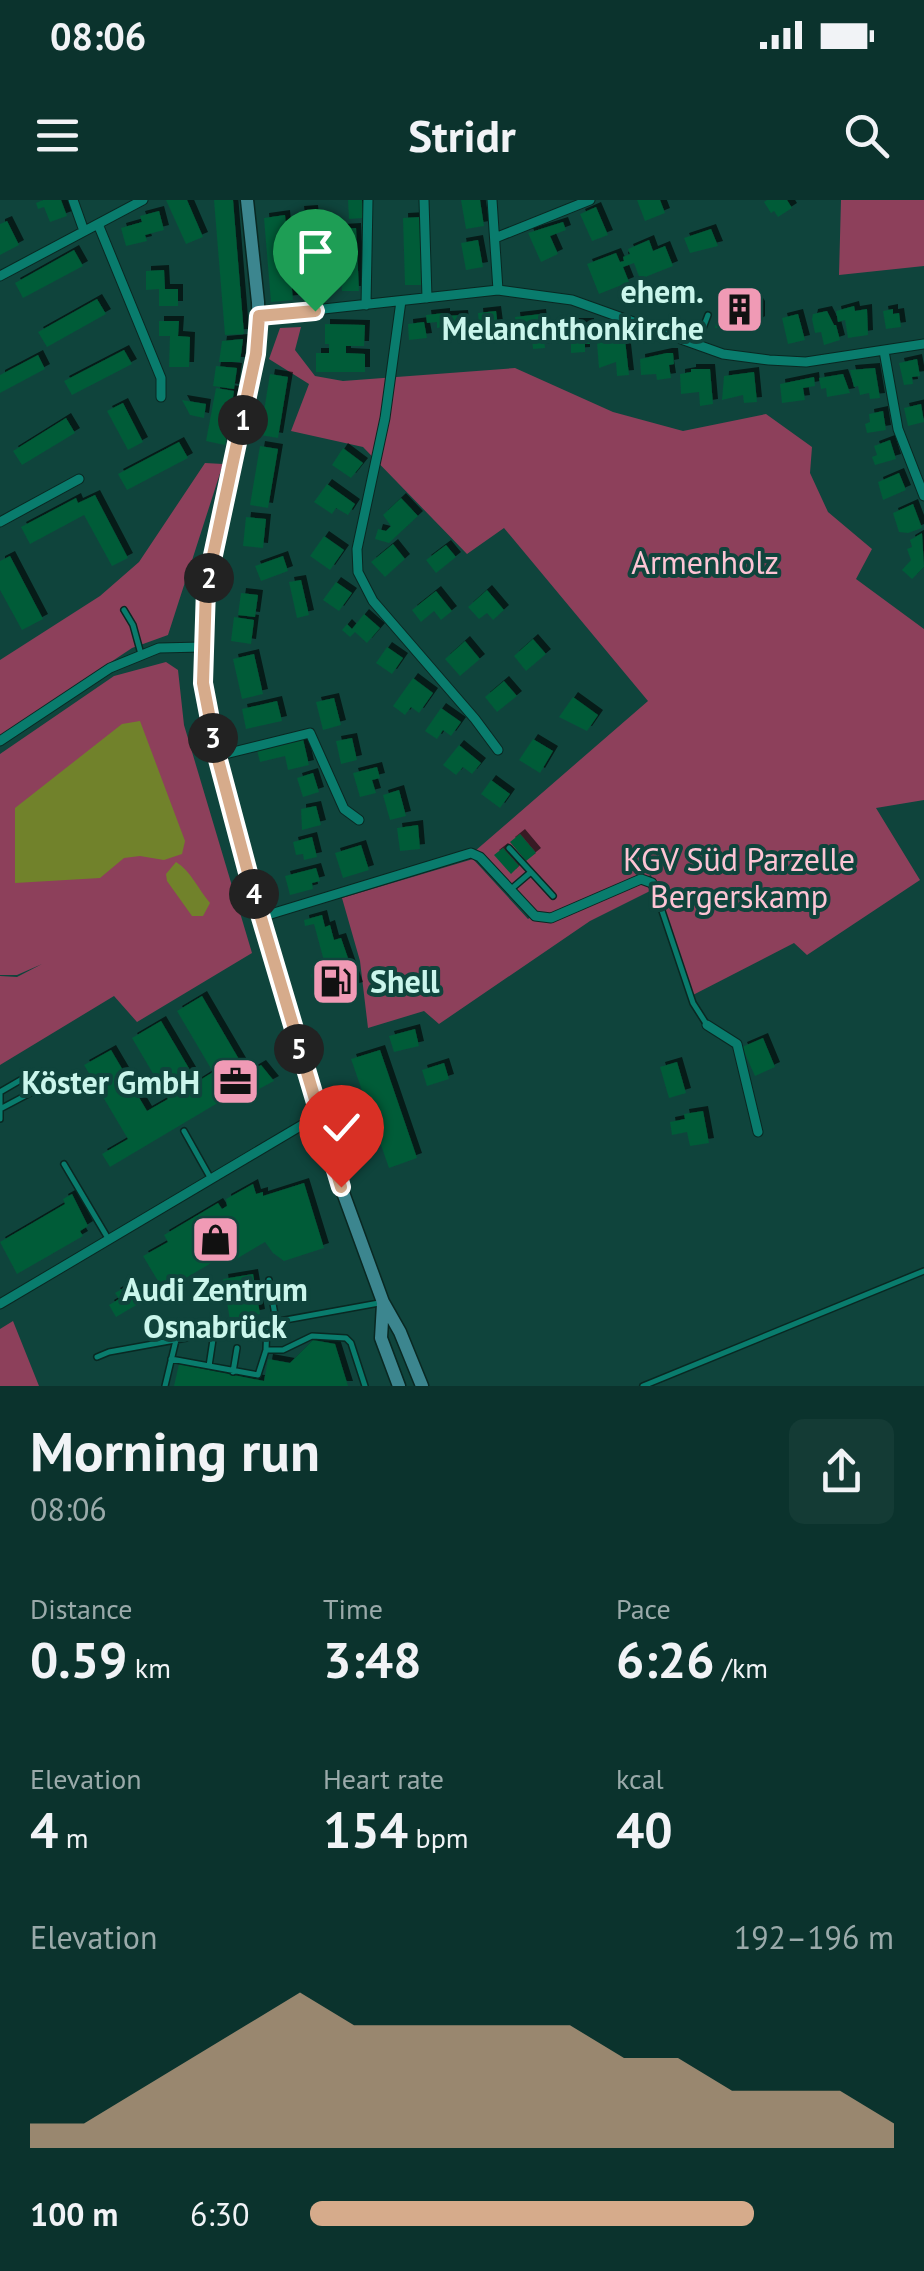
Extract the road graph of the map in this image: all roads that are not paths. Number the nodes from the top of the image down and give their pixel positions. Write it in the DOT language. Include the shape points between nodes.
graph roads {
  1 [pos="73,200"];
  2 [pos="142,200"];
  3 [pos="247,200"];
  4 [pos="368,200"];
  5 [pos="424,200"];
  6 [pos="492,200"];
  7 [pos="590,200"];
  8 [pos="98,224"];
  9 [pos="84,231"];
  10 [pos="494,238"];
  11 [pos="0,276"];
  12 [pos="498,290"];
  13 [pos="427,298"];
  14 [pos="401,301"];
  15 [pos="366,304"];
  16 [pos="708,314"];
  17 [pos="259,316"];
  18 [pos="698,344"];
  19 [pos="924,344"];
  20 [pos="884,351"];
  21 [pos="160,397"];
  22 [pos="79,479"];
  23 [pos="924,496"];
  24 [pos="0,522"];
  25 [pos="124,610"];
  26 [pos="202,647"];
  27 [pos="142,654"];
  28 [pos="0,741"];
  29 [pos="498,750"];
  30 [pos="217,756"];
  31 [pos="359,820"];
  32 [pos="509,848"];
  33 [pos="531,872"];
  34 [pos="652,882"];
  35 [pos="510,890"];
  36 [pos="553,896"];
  37 [pos="261,917"];
  38 [pos="707,1025"];
  39 [pos="24,1078"];
  40 [pos="34,1091"];
  41 [pos="0,1109"];
  42 [pos="319,1115"];
  43 [pos="0,1119"];
  44 [pos="184,1132"];
  45 [pos="758,1132"];
  46 [pos="64,1164"];
  47 [pos="211,1179"];
  48 [pos="109,1240"];
  49 [pos="924,1271"];
  50 [pos="269,1280"];
  51 [pos="383,1302"];
  52 [pos="0,1304"];
  53 [pos="276,1322"];
  54 [pos="267,1323"];
  55 [pos="214,1332"];
  56 [pos="176,1340"];
  57 [pos="238,1348"];
  58 [pos="266,1350"];
  59 [pos="97,1357"];
  60 [pos="172,1359"];
  61 [pos="208,1366"];
  62 [pos="233,1372"];
  63 [pos="165,1386"];
  64 [pos="365,1386"];
  65 [pos="399,1386"];
  66 [pos="422,1386"];
  67 [pos="643,1386"];
  1 -- 9 [label="street"];
  2 -- 8 [label="street"];
  3 -- 17 [label="street"];
  4 -- 15 [label="street"];
  5 -- 13 [label="street"];
  6 -- 10 [label="street"];
  7 -- 10 [label="street"];
  8 -- 9 [label="street"];
  8 -- 21 [label="street" via="160,378"];
  9 -- 11 [label="street"];
  10 -- 12 [label="street"];
  12 -- 13 [label="street"];
  12 -- 18 [label="street" via="572,300"];
  13 -- 14 [label="street"];
  14 -- 15 [label="street"];
  14 -- 29 [label="street" via="358,572 373,601"];
  15 -- 17 [label="street"];
  16 -- 18 [label="lane"];
  17 -- 26 [label="street" via="206,588"];
  18 -- 20 [label="street" via="723,354 806,362"];
  19 -- 20 [label="street"];
  20 -- 23 [label="street" via="898,429"];
  22 -- 24 [label="street"];
  25 -- 27 [label="lane"];
  26 -- 27 [label="street"];
  26 -- 30 [label="street"];
  27 -- 28 [label="street"];
  30 -- 31 [label="street" via="310,733 344,809"];
  30 -- 37 [label="street"];
  32 -- 33 [label="lane"];
  33 -- 35 [label="lane"];
  33 -- 36 [label="lane"];
  34 -- 35 [label="street" via="641,879 551,918 535,916"];
  34 -- 38 [label="lane"];
  35 -- 37 [label="street" via="471,853"];
  37 -- 42 [label="street"];
  38 -- 45 [label="street" via="737,1044"];
  39 -- 41 [label="lane" via="0,1092"];
  40 -- 41 [label="lane"];
  41 -- 43 [label="lane"];
  42 -- 47 [label="street"];
  42 -- 51 [label="street"];
  44 -- 47 [label="lane"];
  46 -- 48 [label="lane"];
  47 -- 48 [label="street"];
  48 -- 52 [label="street"];
  49 -- 67 [label="lane"];
  50 -- 53 [label="lane"];
  51 -- 53 [label="lane"];
  51 -- 65 [label="street" via="381,1338"];
  51 -- 66 [label="street"];
  53 -- 54 [label="lane"];
  54 -- 55 [label="lane"];
  54 -- 58 [label="lane"];
  55 -- 56 [label="lane"];
  55 -- 61 [label="lane"];
  56 -- 59 [label="lane"];
  56 -- 60 [label="lane"];
  57 -- 62 [label="lane"];
  58 -- 62 [label="lane" via="258,1375"];
  58 -- 64 [label="lane" via="312,1336 346,1338"];
  60 -- 61 [label="lane"];
  60 -- 63 [label="lane"];
  61 -- 62 [label="lane"];
}
